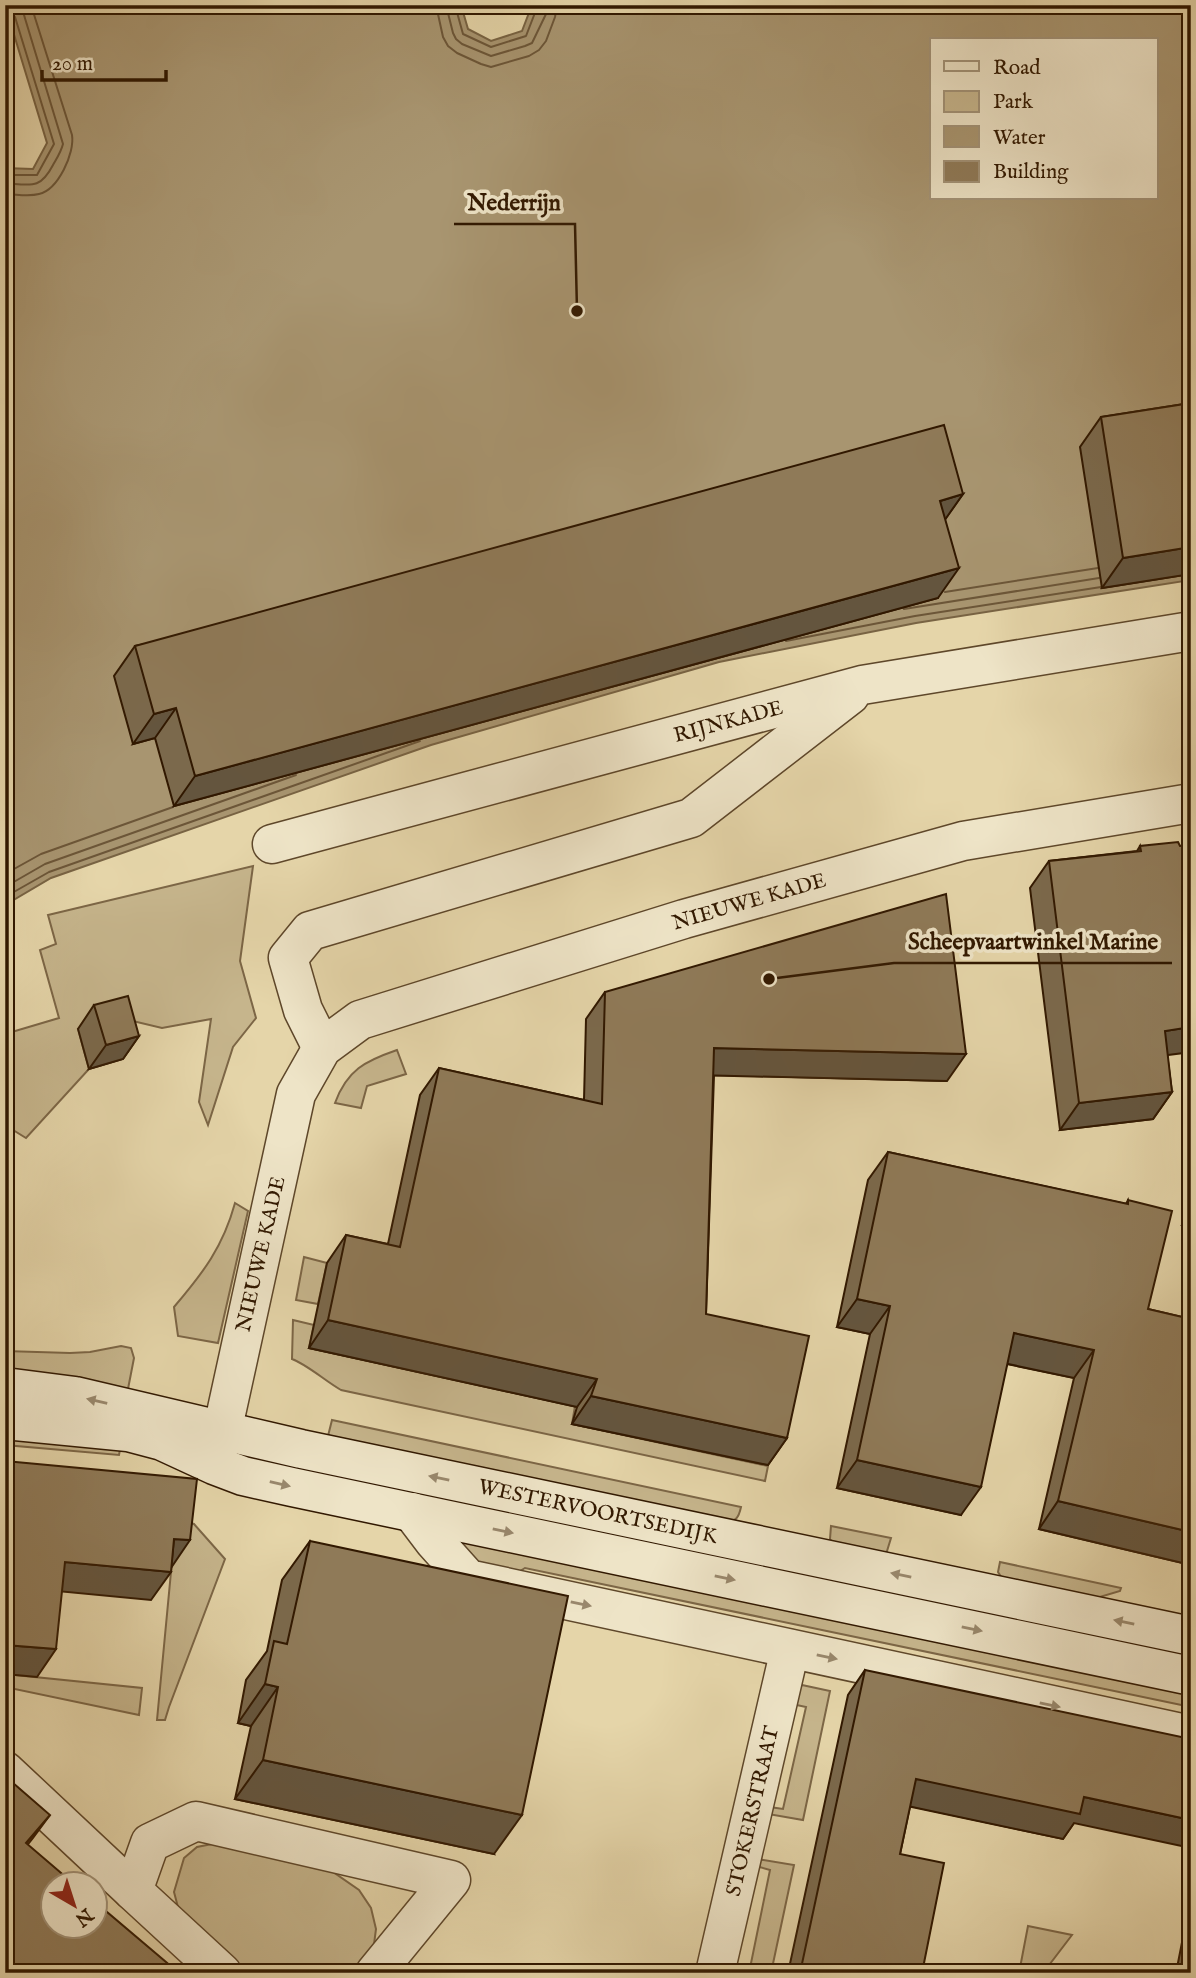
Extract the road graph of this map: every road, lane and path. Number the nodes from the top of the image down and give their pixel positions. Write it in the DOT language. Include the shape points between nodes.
graph roads {
  1 [pos="1191,631"];
  2 [pos="862,685"];
  3 [pos="1191,803"];
  4 [pos="272,844"];
  5 [pos="322,1048"];
  6 [pos="5,1387"];
  7 [pos="5,1420"];
  8 [pos="218,1448"];
  9 [pos="412,1511"];
  10 [pos="1191,1636"];
  11 [pos="790,1649"];
  12 [pos="1191,1676"];
  13 [pos="1191,1735"];
  14 [pos="5,1771"];
  15 [pos="133,1891"];
  16 [pos="222,1973"];
  17 [pos="375,1973"];
  18 [pos="715,1973"];
  1 -- 2 [label="street, RIJNKADE"];
  2 -- 4 [label="street, RIJNKADE"];
  2 -- 5 [label="street" via="691,818 310,931 288,958 303,1010"];
  3 -- 5 [label="street, NIEUWE KADE" via="963,841 697,915 359,1020"];
  5 -- 8 [label="street, NIEUWE KADE" via="296,1094"];
  8 -- 6 [label="street, WESTERVOORTSEDIJK, one-way" via="75,1396"];
  7 -- 8 [label="street, WESTERVOORTSEDIJK" via="128,1432"];
  8 -- 9 [label="street, WESTERVOORTSEDIJK, one-way" via="243,1476"];
  10 -- 8 [label="street, WESTERVOORTSEDIJK, one-way"];
  9 -- 11 [label="street, one-way" via="468,1579"];
  9 -- 12 [label="street, WESTERVOORTSEDIJK, one-way"];
  11 -- 13 [label="street, one-way"];
  11 -- 18 [label="street, STOKERSTRAAT"];
  14 -- 15 [label="street"];
  15 -- 16 [label="street"];
  15 -- 17 [label="street" via="150,1843 196,1821 451,1880"];
}
